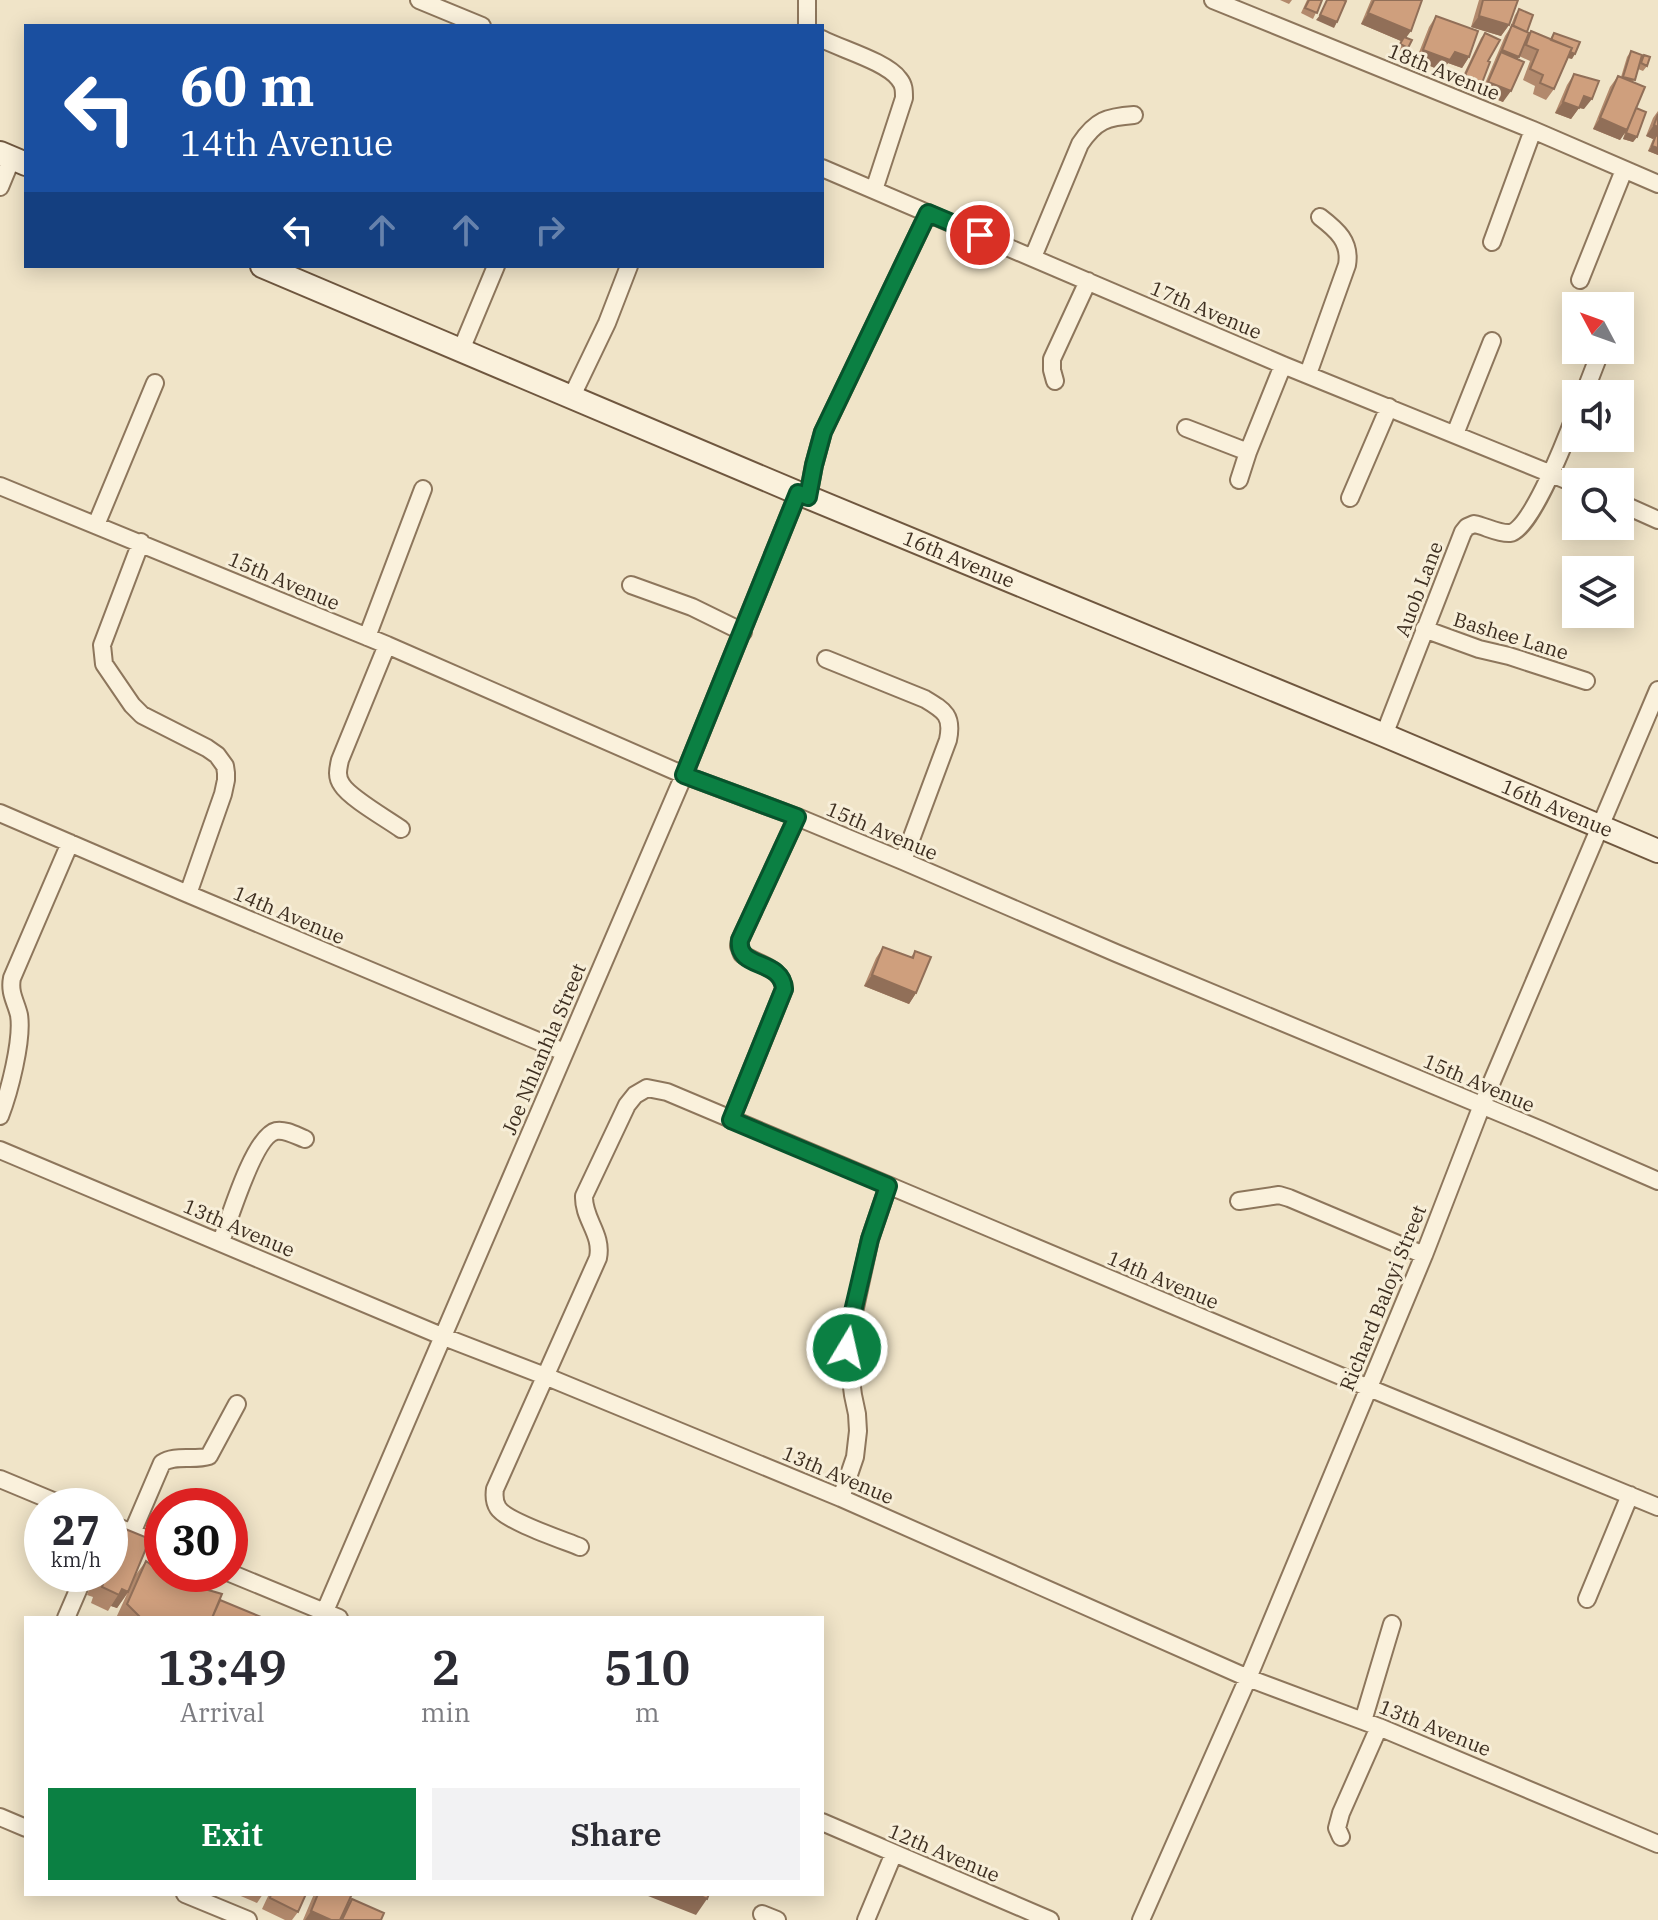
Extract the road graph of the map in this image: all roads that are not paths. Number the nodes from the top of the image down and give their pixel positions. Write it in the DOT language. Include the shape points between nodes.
graph roads {
  1 [pos="419,0"];
  2 [pos="807,0"];
  3 [pos="1213,0"];
  4 [pos="1248,7"];
  5 [pos="461,22"];
  6 [pos="806,24"];
  7 [pos="824,40"];
  8 [pos="1134,115"];
  9 [pos="1533,130"];
  10 [pos="13,158"];
  11 [pos="824,169"];
  12 [pos="1624,170"];
  13 [pos="1658,184"];
  14 [pos="0,187"];
  15 [pos="874,190"];
  16 [pos="928,213"];
  17 [pos="1320,217"];
  18 [pos="1492,242"];
  19 [pos="1033,257"];
  20 [pos="267,268"];
  21 [pos="495,268"];
  22 [pos="628,268"];
  23 [pos="1580,280"];
  24 [pos="1088,281"];
  25 [pos="1492,341"];
  26 [pos="461,350"];
  27 [pos="1283,365"];
  28 [pos="1308,374"];
  29 [pos="1055,381"];
  30 [pos="155,383"];
  31 [pos="572,396"];
  32 [pos="1389,407"];
  33 [pos="1186,428"];
  34 [pos="1455,434"];
  35 [pos="1562,448"];
  36 [pos="1248,452"];
  37 [pos="1552,473"];
  38 [pos="1562,478"];
  39 [pos="1239,480"];
  40 [pos="0,486"];
  41 [pos="423,489"];
  42 [pos="803,495"];
  43 [pos="1350,498"];
  44 [pos="1634,509"];
  45 [pos="1658,520"];
  46 [pos="96,525"];
  47 [pos="141,542"];
  48 [pos="631,585"];
  49 [pos="1424,629"];
  50 [pos="743,632"];
  51 [pos="367,637"];
  52 [pos="387,645"];
  53 [pos="826,659"];
  54 [pos="1586,681"];
  55 [pos="1658,690"];
  56 [pos="1384,735"];
  57 [pos="684,775"];
  58 [pos="0,813"];
  59 [pos="797,817"];
  60 [pos="1601,827"];
  61 [pos="401,829"];
  62 [pos="70,843"];
  63 [pos="1658,851"];
  64 [pos="903,861"];
  65 [pos="188,894"];
  66 [pos="564,1052"];
  67 [pos="1482,1105"];
  68 [pos="0,1116"];
  69 [pos="731,1120"];
  70 [pos="305,1139"];
  71 [pos="0,1150"];
  72 [pos="1658,1181"];
  73 [pos="888,1186"];
  74 [pos="1239,1201"];
  75 [pos="221,1242"];
  76 [pos="1424,1255"];
  77 [pos="444,1337"];
  78 [pos="545,1376"];
  79 [pos="1369,1388"];
  80 [pos="237,1404"];
  81 [pos="0,1479"];
  82 [pos="24,1489"];
  83 [pos="1630,1495"];
  84 [pos="841,1498"];
  85 [pos="1658,1507"];
  86 [pos="128,1531"];
  87 [pos="132,1533"];
  88 [pos="144,1538"];
  89 [pos="580,1547"];
  90 [pos="248,1581"];
  91 [pos="77,1592"];
  92 [pos="1587,1599"];
  93 [pos="67,1616"];
  94 [pos="329,1616"];
  95 [pos="1392,1624"];
  96 [pos="1248,1678"];
  97 [pos="1371,1724"];
  98 [pos="0,1817"];
  99 [pos="824,1823"];
  100 [pos="24,1827"];
  101 [pos="1341,1837"];
  102 [pos="1658,1844"];
  103 [pos="894,1853"];
  104 [pos="208,1898"];
  105 [pos="199,1920"];
  106 [pos="248,1920"];
  107 [pos="866,1920"];
  108 [pos="1050,1920"];
  109 [pos="1141,1920"];
  1 -- 5 [label="street"];
  2 -- 6 [label="street"];
  3 -- 4 [label="street, 18th Avenue"];
  4 -- 9 [label="street, 18th Avenue"];
  7 -- 15 [label="street" via="887,69 903,87"];
  8 -- 19 [label="street" via="1102,121 1087,134"];
  9 -- 12 [label="street, 18th Avenue"];
  9 -- 18 [label="street"];
  10 -- 14 [label="street"];
  11 -- 15 [label="street, 17th Avenue"];
  12 -- 13 [label="street, 18th Avenue"];
  12 -- 23 [label="street"];
  15 -- 16 [label="street, 17th Avenue"];
  16 -- 19 [label="street, 17th Avenue"];
  16 -- 42 [label="street, Joe Nhlanhla Street" via="823,432"];
  17 -- 28 [label="street" via="1342,237 1349,257"];
  19 -- 24 [label="street, 17th Avenue"];
  20 -- 26 [label="street, 16th Avenue"];
  21 -- 26 [label="street"];
  22 -- 31 [label="street"];
  24 -- 27 [label="street, 17th Avenue"];
  24 -- 29 [label="street" via="1052,359"];
  25 -- 34 [label="street"];
  26 -- 31 [label="street, 16th Avenue"];
  27 -- 28 [label="street, 17th Avenue"];
  27 -- 36 [label="street"];
  28 -- 32 [label="street, 17th Avenue"];
  30 -- 46 [label="street"];
  31 -- 42 [label="street, 16th Avenue"];
  32 -- 34 [label="street, 17th Avenue"];
  32 -- 43 [label="street"];
  33 -- 36 [label="street"];
  34 -- 37 [label="street, 17th Avenue"];
  35 -- 37 [label="street"];
  36 -- 39 [label="street"];
  37 -- 38 [label="street, 17th Avenue"];
  37 -- 49 [label="street, Auob Lane" via="1517,531 1467,527"];
  40 -- 46 [label="street, 15th Avenue"];
  41 -- 51 [label="street"];
  42 -- 50 [label="street, Joe Nhlanhla Street"];
  42 -- 56 [label="street, 16th Avenue"];
  44 -- 45 [label="street"];
  46 -- 47 [label="street, 15th Avenue"];
  47 -- 51 [label="street, 15th Avenue"];
  47 -- 65 [label="street" via="102,645 104,664 137,711 213,752 226,773"];
  48 -- 50 [label="street"];
  49 -- 54 [label="street, Bashee Lane"];
  49 -- 56 [label="street, Auob Lane"];
  50 -- 57 [label="street, Joe Nhlanhla Street"];
  51 -- 52 [label="street, 15th Avenue"];
  52 -- 57 [label="street, 15th Avenue"];
  52 -- 61 [label="street" via="337,772 348,792"];
  53 -- 64 [label="street" via="925,699 949,719 948,740"];
  55 -- 60 [label="street, Richard Baloyi Street"];
  56 -- 60 [label="street, 16th Avenue"];
  57 -- 59 [label="street, 15th Avenue"];
  57 -- 66 [label="street, Joe Nhlanhla Street"];
  58 -- 62 [label="street, 14th Avenue"];
  59 -- 64 [label="street, 15th Avenue"];
  59 -- 69 [label="street" via="740,940 742,954 776,972 784,989"];
  60 -- 63 [label="street, 16th Avenue"];
  60 -- 67 [label="street, Richard Baloyi Street"];
  62 -- 65 [label="street, 14th Avenue"];
  62 -- 68 [label="street" via="12,978 19,1029 12,1081"];
  64 -- 67 [label="street, 15th Avenue"];
  65 -- 66 [label="street, 14th Avenue"];
  66 -- 77 [label="street, Joe Nhlanhla Street"];
  67 -- 72 [label="street, 15th Avenue"];
  67 -- 76 [label="street, Richard Baloyi Street"];
  69 -- 73 [label="street, 14th Avenue"];
  69 -- 78 [label="street, 14th Avenue" via="654,1089 630,1099 584,1196 600,1248 598,1258"];
  70 -- 75 [label="street" via="278,1130 265,1138"];
  71 -- 75 [label="street, 13th Avenue"];
  73 -- 79 [label="street, 14th Avenue"];
  73 -- 84 [label="street" via="870,1239 847,1348 858,1440"];
  74 -- 76 [label="street" via="1279,1195"];
  75 -- 77 [label="street, 13th Avenue"];
  76 -- 79 [label="street, Richard Baloyi Street"];
  77 -- 78 [label="street, 13th Avenue"];
  77 -- 94 [label="street, Joe Nhlanhla Street"];
  78 -- 84 [label="street, 13th Avenue"];
  78 -- 89 [label="street" via="494,1498 510,1518"];
  79 -- 83 [label="street, 14th Avenue"];
  79 -- 96 [label="street, Richard Baloyi Street"];
  80 -- 87 [label="street" via="209,1456 162,1463"];
  81 -- 82 [label="street"];
  83 -- 85 [label="street, 14th Avenue"];
  83 -- 92 [label="street"];
  84 -- 96 [label="street, 13th Avenue"];
  86 -- 87 [label="street"];
  87 -- 88 [label="street"];
  90 -- 94 [label="street"];
  91 -- 93 [label="street"];
  95 -- 97 [label="street"];
  96 -- 97 [label="street, 13th Avenue"];
  96 -- 109 [label="street, Richard Baloyi Street"];
  97 -- 101 [label="street" via="1337,1828"];
  97 -- 102 [label="street, 13th Avenue"];
  98 -- 100 [label="street"];
  99 -- 103 [label="street, 12th Avenue"];
  103 -- 107 [label="street"];
  103 -- 108 [label="street, 12th Avenue"];
  104 -- 105 [label="street"];
  104 -- 106 [label="street"];
}
